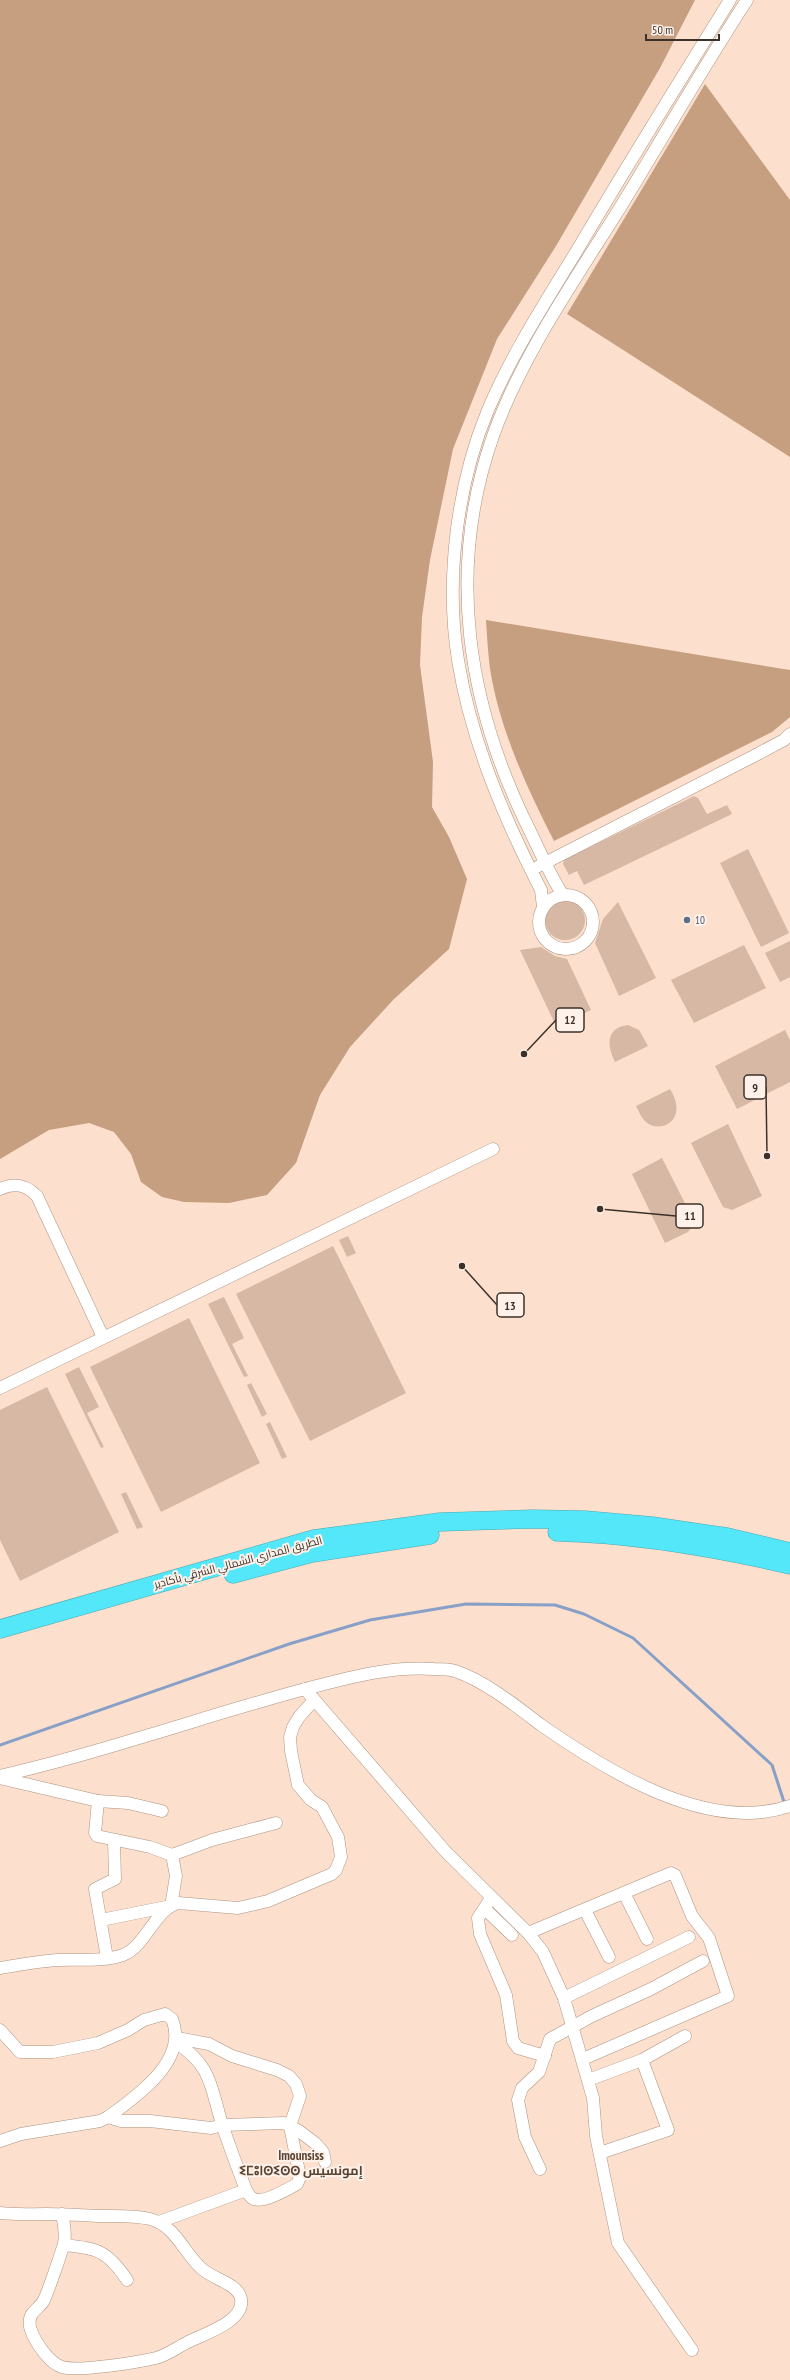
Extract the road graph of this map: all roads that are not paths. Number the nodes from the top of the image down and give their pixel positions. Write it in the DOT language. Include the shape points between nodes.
graph roads {
  1 [pos="730,0"];
  2 [pos="747,0"];
  3 [pos="790,734"];
  4 [pos="545,863"];
  5 [pos="530,869"];
  6 [pos="563,895"];
  7 [pos="543,907"];
  8 [pos="493,1149"];
  9 [pos="0,1189"];
  10 [pos="103,1337"];
  11 [pos="0,1388"];
  12 [pos="790,1552"];
  13 [pos="790,1565"];
  14 [pos="0,1629"];
  15 [pos="0,1641"];
  16 [pos="305,1689"];
  17 [pos="314,1700"];
  18 [pos="0,1777"];
  19 [pos="98,1801"];
  20 [pos="790,1806"];
  21 [pos="162,1811"];
  22 [pos="276,1824"];
  23 [pos="114,1840"];
  24 [pos="172,1855"];
  25 [pos="624,1893"];
  26 [pos="488,1903"];
  27 [pos="171,1906"];
  28 [pos="584,1910"];
  29 [pos="101,1920"];
  30 [pos="528,1933"];
  31 [pos="512,1934"];
  32 [pos="689,1938"];
  33 [pos="647,1939"];
  34 [pos="609,1957"];
  35 [pos="107,1958"];
  36 [pos="703,1961"];
  37 [pos="0,1968"];
  38 [pos="564,1998"];
  39 [pos="573,2026"];
  40 [pos="0,2030"];
  41 [pos="685,2036"];
  42 [pos="176,2040"];
  43 [pos="545,2056"];
  44 [pos="583,2059"];
  45 [pos="642,2060"];
  46 [pos="588,2080"];
  47 [pos="108,2117"];
  48 [pos="222,2125"];
  49 [pos="290,2126"];
  50 [pos="0,2141"];
  51 [pos="600,2153"];
  52 [pos="325,2162"];
  53 [pos="540,2169"];
  54 [pos="246,2190"];
  55 [pos="0,2213"];
  56 [pos="62,2214"];
  57 [pos="159,2222"];
  58 [pos="64,2245"];
  59 [pos="127,2280"];
  60 [pos="692,2350"];
  1 -- 5 [label="street" via="528,332 488,410 466,478 459,517 453,588 458,659 472,722 485,764"];
  2 -- 4 [label="street" via="691,88 526,364 493,435 480,483 468,570 468,626 476,680 491,739 510,790"];
  3 -- 4 [label="street" via="752,758"];
  4 -- 5 [label="street"];
  4 -- 6 [label="street"];
  5 -- 7 [label="street" via="541,890"];
  6 -- 7 [label="street" via="555,897"];
  6 -- 7 [label="street" via="570,895 583,901 592,915 593,925 590,934 578,946 563,949 549,943 538,923"];
  8 -- 10 [label="street"];
  9 -- 10 [label="street" via="23,1186 37,1196"];
  10 -- 11 [label="street"];
  12 -- 14 [label="highway, الطريق المداري الشمالي الشرقي بأكادير" via="727,1538 652,1526 585,1520 440,1522 314,1539"];
  13 -- 15 [label="highway, الطريق المداري الشمالي الشرقي بأكادير" via="724,1550 643,1537 526,1531 433,1535 312,1553"];
  16 -- 17 [label="street"];
  16 -- 18 [label="street" via="254,1701 80,1757"];
  16 -- 20 [label="street" via="376,1671 416,1668 455,1670 495,1691 572,1746 613,1770 678,1800 725,1812 774,1811"];
  17 -- 26 [label="street"];
  17 -- 27 [label="street" via="293,1727 290,1737 291,1751 298,1785 311,1800 322,1807 338,1836 341,1857 336,1870 268,1901 238,1908 178,1904"];
  18 -- 19 [label="street"];
  19 -- 21 [label="street" via="128,1803"];
  19 -- 23 [label="street" via="95,1832 97,1836"];
  22 -- 24 [label="street" via="212,1840"];
  23 -- 24 [label="street" via="150,1847"];
  23 -- 29 [label="street" via="115,1879 95,1889"];
  24 -- 27 [label="street" via="176,1876"];
  25 -- 28 [label="street"];
  25 -- 33 [label="street"];
  25 -- 44 [label="street" via="669,1874 675,1875 692,1916 709,1938 728,1994"];
  26 -- 30 [label="street"];
  26 -- 31 [label="street"];
  26 -- 43 [label="street" via="478,1918 480,1934 506,1994 513,2041 518,2048"];
  27 -- 29 [label="street"];
  27 -- 35 [label="street" via="133,1949 122,1955"];
  28 -- 30 [label="street"];
  28 -- 34 [label="street"];
  29 -- 35 [label="street"];
  30 -- 38 [label="street" via="543,1952"];
  32 -- 38 [label="street"];
  35 -- 37 [label="street" via="57,1960"];
  36 -- 39 [label="street"];
  38 -- 39 [label="street"];
  39 -- 43 [label="street" via="550,2039"];
  39 -- 44 [label="street"];
  40 -- 42 [label="street" via="20,2052 53,2052 98,2043 144,2020 165,2014 172,2019"];
  41 -- 45 [label="street"];
  42 -- 47 [label="street" via="168,2059 152,2081"];
  42 -- 48 [label="street" via="208,2075"];
  42 -- 49 [label="street" via="209,2044 232,2056 289,2076 300,2090"];
  43 -- 53 [label="street" via="539,2072 522,2088 518,2100 525,2137"];
  44 -- 46 [label="street"];
  45 -- 46 [label="street"];
  45 -- 51 [label="street" via="668,2130"];
  46 -- 51 [label="street" via="593,2098"];
  47 -- 48 [label="street" via="121,2121 165,2122 210,2128"];
  47 -- 50 [label="street" via="100,2121 21,2134"];
  48 -- 49 [label="street" via="278,2123"];
  48 -- 54 [label="street"];
  49 -- 52 [label="street" via="315,2143 323,2152"];
  49 -- 54 [label="street" via="300,2181 259,2201 252,2199"];
  51 -- 60 [label="street" via="618,2243"];
  54 -- 57 [label="street"];
  55 -- 56 [label="street"];
  56 -- 57 [label="street" via="118,2216"];
  56 -- 58 [label="street"];
  57 -- 58 [label="street" via="172,2233 206,2273 236,2290 241,2297 241,2304 238,2313 212,2332 157,2358 98,2367 62,2367 36,2341 30,2329 32,2314 44,2300"];
  58 -- 59 [label="street" via="101,2252 114,2261"];
}
